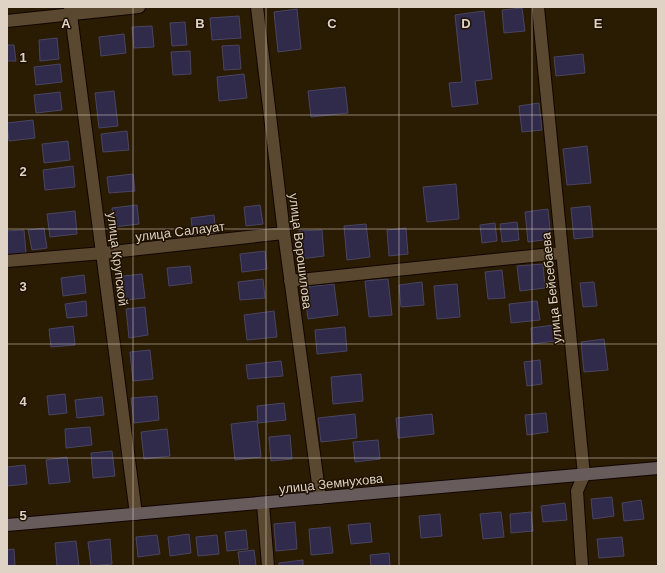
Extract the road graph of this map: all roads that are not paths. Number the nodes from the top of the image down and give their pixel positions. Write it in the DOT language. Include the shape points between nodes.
graph roads {
  1 [pos="139,7"];
  2 [pos="257,7"];
  3 [pos="538,7"];
  4 [pos="71,10"];
  5 [pos="7,21"];
  6 [pos="284,233"];
  7 [pos="561,253"];
  8 [pos="103,254"];
  9 [pos="7,261"];
  10 [pos="290,281"];
  11 [pos="658,468"];
  12 [pos="584,474"];
  13 [pos="320,498"];
  14 [pos="263,504"];
  15 [pos="136,514"];
  16 [pos="7,525"];
  17 [pos="268,566"];
  18 [pos="582,566"];
  1 -- 4 [label="street"];
  2 -- 6 [label="street, улица Ворошилова"];
  3 -- 7 [label="street, улица Бейсебаева"];
  4 -- 5 [label="street"];
  4 -- 8 [label="street, улица Крупской"];
  6 -- 8 [label="street, улица Салауат"];
  6 -- 10 [label="street, улица Ворошилова"];
  7 -- 10 [label="street"];
  7 -- 12 [label="street, улица Бейсебаева"];
  8 -- 9 [label="street, улица Салауат"];
  8 -- 15 [label="street, улица Крупской"];
  10 -- 13 [label="street, улица Ворошилова"];
  11 -- 12 [label="street, улица Земнухова"];
  12 -- 13 [label="street, улица Земнухова"];
  12 -- 18 [label="street, улица Бейсебаева" via="577,491"];
  13 -- 14 [label="street, улица Земнухова"];
  14 -- 15 [label="street, улица Земнухова"];
  14 -- 17 [label="street"];
  15 -- 16 [label="street, улица Земнухова"];
}
